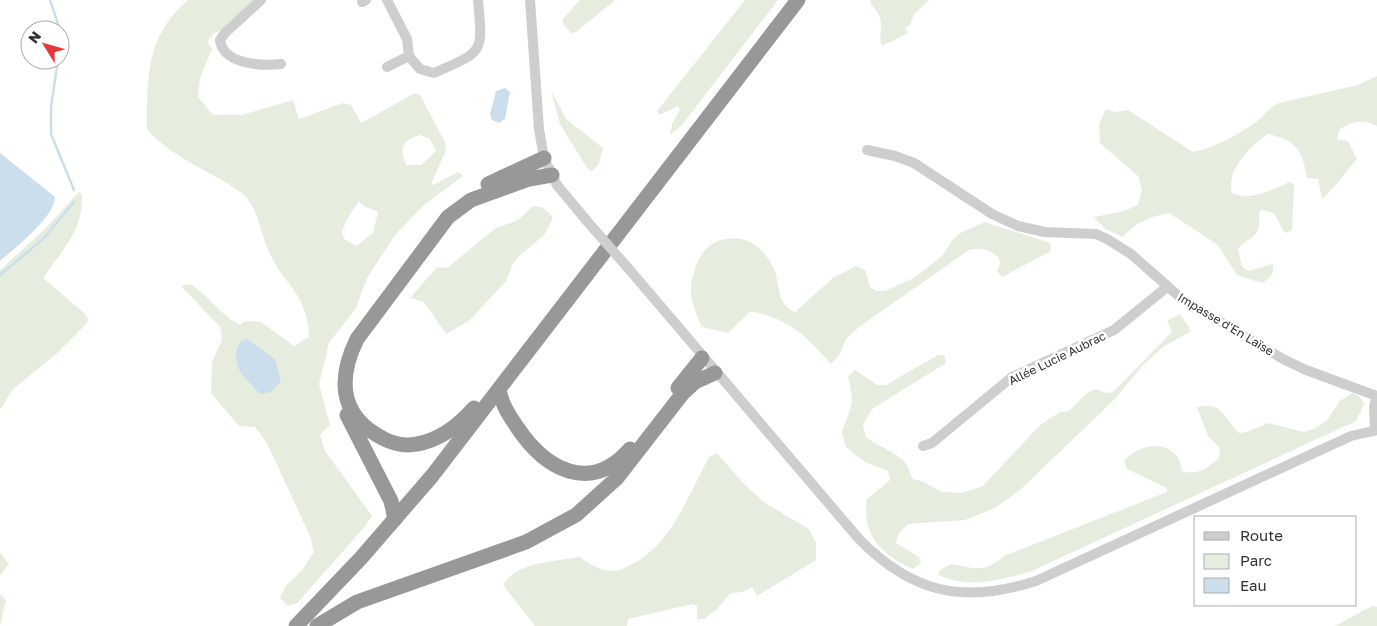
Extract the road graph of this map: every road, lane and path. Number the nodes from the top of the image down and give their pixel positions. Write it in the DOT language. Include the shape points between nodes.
graph roads {
  1 [pos="261,0"];
  2 [pos="387,0"];
  3 [pos="478,0"];
  4 [pos="530,0"];
  5 [pos="798,0"];
  6 [pos="409,56"];
  7 [pos="281,64"];
  8 [pos="386,67"];
  9 [pos="868,150"];
  10 [pos="544,158"];
  11 [pos="552,175"];
  12 [pos="1167,287"];
  13 [pos="702,358"];
  14 [pos="715,372"];
  15 [pos="503,385"];
  16 [pos="1377,396"];
  17 [pos="1376,430"];
  18 [pos="923,446"];
  19 [pos="395,519"];
  20 [pos="296,626"];
  21 [pos="317,626"];
  1 -- 7 [label="street" via="225,33 220,40 221,47 252,65"];
  2 -- 6 [label="street" via="407,40"];
  3 -- 6 [label="street" via="482,39 471,56 434,73 420,69"];
  4 -- 10 [label="street"];
  5 -- 15 [label="highway"];
  6 -- 8 [label="street"];
  9 -- 12 [label="street, Impasse d'En Laïse" via="914,164 992,214 1018,226 1108,238"];
  10 -- 11 [label="street"];
  10 -- 19 [label="highway" via="470,192 452,204 437,218 346,339 337,362 335,381 340,400 391,501"];
  11 -- 13 [label="street, bridge"];
  11 -- 15 [label="highway" via="528,179 472,200 448,217 357,339 348,358 344,380 346,401 367,429 389,442 416,445 441,436 465,419 493,387"];
  12 -- 16 [label="street, Impasse d'En Laïse" via="1283,359"];
  12 -- 18 [label="street, Allée Lucie Aubrac" via="1114,330 1012,377 932,443"];
  13 -- 14 [label="street"];
  13 -- 15 [label="highway" via="628,451 617,462 594,472 572,472 541,457 502,405"];
  14 -- 17 [label="street" via="877,558 904,576 936,589 968,594 1005,591 1036,581 1351,436"];
  14 -- 21 [label="highway" via="695,382 683,393 617,478 576,515 526,542 357,602"];
  15 -- 19 [label="highway"];
  16 -- 17 [label="street" via="1374,406"];
  19 -- 20 [label="highway"];
}
